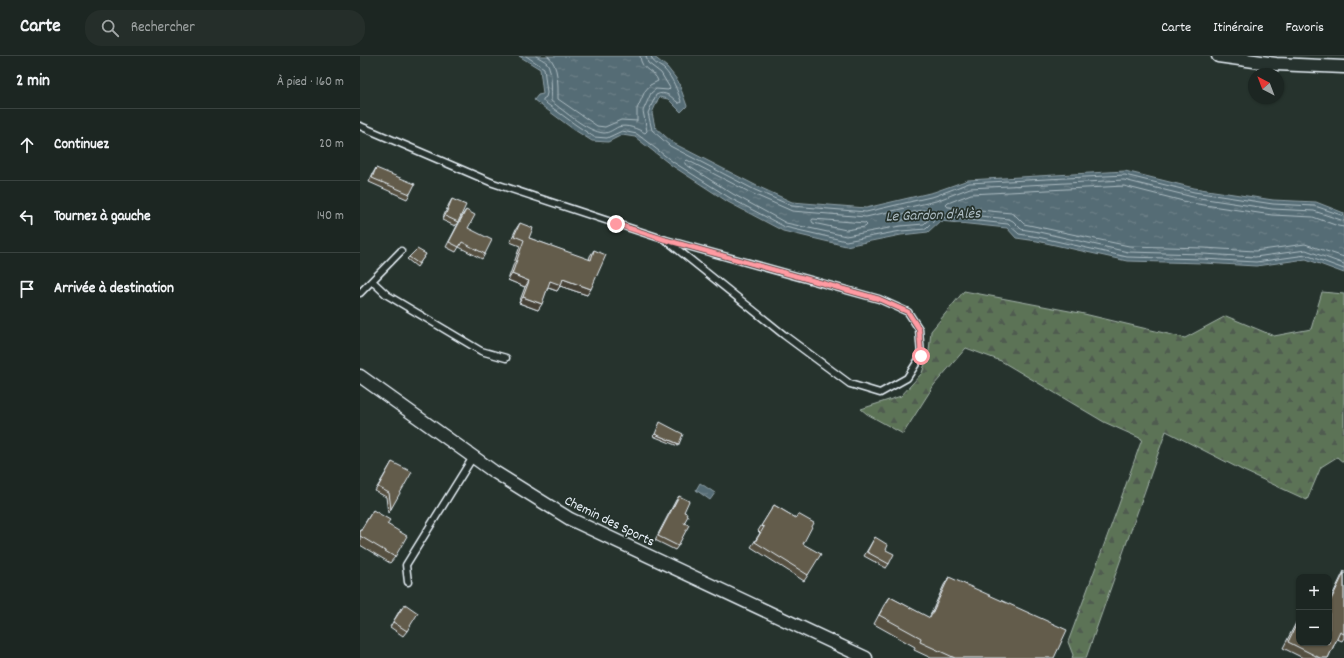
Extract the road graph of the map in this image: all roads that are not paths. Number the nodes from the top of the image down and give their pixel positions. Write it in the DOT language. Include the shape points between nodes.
graph roads {
  1 [pos="1218,56"];
  2 [pos="1344,67"];
  3 [pos="360,126"];
  4 [pos="666,240"];
  5 [pos="401,251"];
  6 [pos="372,281"];
  7 [pos="360,293"];
  8 [pos="506,358"];
  9 [pos="360,376"];
  10 [pos="473,457"];
  11 [pos="408,582"];
  12 [pos="866,658"];
  1 -- 2 [label="street" via="1276,64"];
  3 -- 4 [label="lane" via="493,183"];
  4 -- 4 [label="lane" via="879,299 908,312 919,329 921,356 907,378 880,393 850,384 784,335"];
  5 -- 6 [label="lane"];
  6 -- 7 [label="lane"];
  6 -- 8 [label="lane" via="387,295 480,351"];
  9 -- 10 [label="street, Chemin des Sports"];
  10 -- 11 [label="lane" via="406,565"];
  10 -- 12 [label="street, Chemin des Sports" via="570,519"];
}
